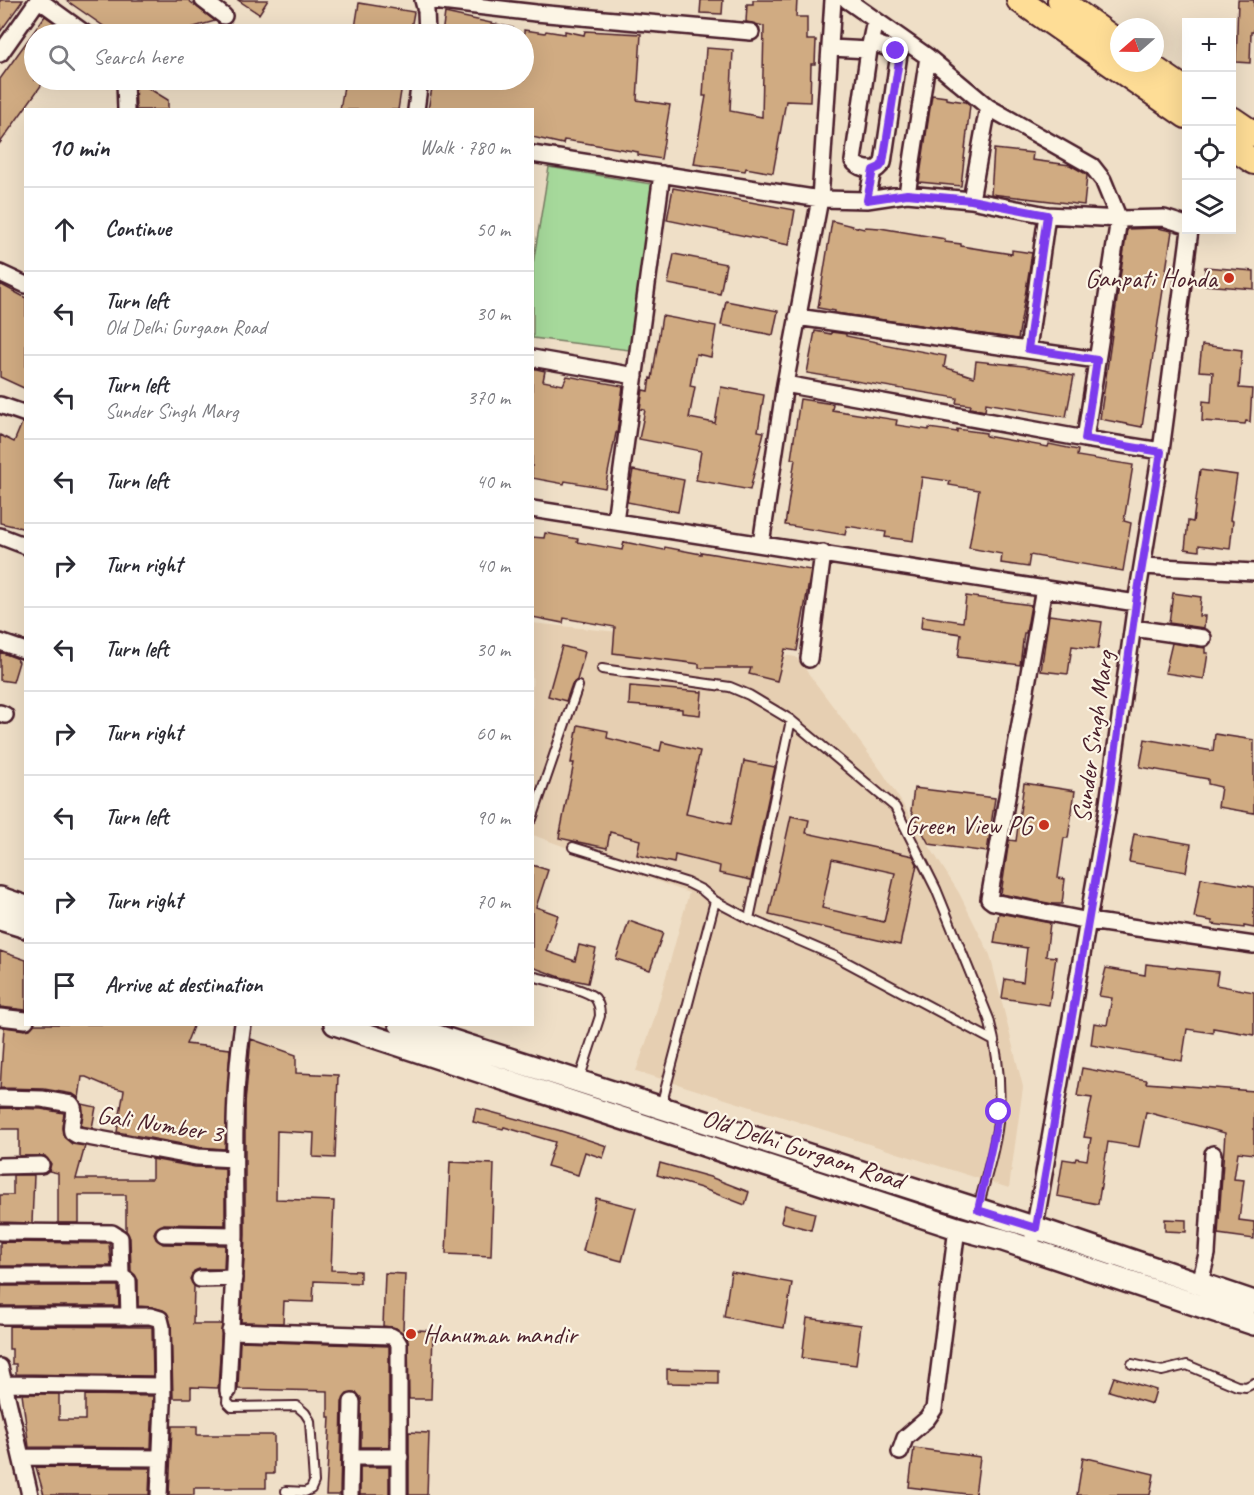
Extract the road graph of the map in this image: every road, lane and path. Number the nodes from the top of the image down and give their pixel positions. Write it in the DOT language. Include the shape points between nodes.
graph roads {
  1 [pos="39,0"];
  2 [pos="203,0"];
  3 [pos="424,0"];
  4 [pos="832,0"];
  5 [pos="847,0"];
  6 [pos="1019,0"];
  7 [pos="1071,6"];
  8 [pos="224,16"];
  9 [pos="875,20"];
  10 [pos="72,24"];
  11 [pos="428,24"];
  12 [pos="751,32"];
  13 [pos="1110,36"];
  14 [pos="870,46"];
  15 [pos="831,48"];
  16 [pos="0,54"];
  17 [pos="928,57"];
  18 [pos="1159,72"];
  19 [pos="1182,87"];
  20 [pos="125,90"];
  21 [pos="419,90"];
  22 [pos="988,107"];
  23 [pos="126,108"];
  24 [pos="416,108"];
  25 [pos="1182,113"];
  26 [pos="1236,122"];
  27 [pos="1254,134"];
  28 [pos="1236,150"];
  29 [pos="534,154"];
  30 [pos="1254,162"];
  31 [pos="873,170"];
  32 [pos="662,174"];
  33 [pos="907,194"];
  34 [pos="820,199"];
  35 [pos="867,200"];
  36 [pos="971,200"];
  37 [pos="1047,215"];
  38 [pos="1119,219"];
  39 [pos="1182,224"];
  40 [pos="1189,234"];
  41 [pos="0,273"];
  42 [pos="24,284"];
  43 [pos="797,318"];
  44 [pos="1028,349"];
  45 [pos="534,358"];
  46 [pos="1097,360"];
  47 [pos="635,376"];
  48 [pos="785,384"];
  49 [pos="0,405"];
  50 [pos="24,413"];
  51 [pos="1085,439"];
  52 [pos="1161,452"];
  53 [pos="534,508"];
  54 [pos="615,521"];
  55 [pos="0,536"];
  56 [pos="761,544"];
  57 [pos="24,545"];
  58 [pos="823,553"];
  59 [pos="1143,566"];
  60 [pos="1254,572"];
  61 [pos="1044,588"];
  62 [pos="1136,603"];
  63 [pos="1133,628"];
  64 [pos="1203,638"];
  65 [pos="0,642"];
  66 [pos="24,650"];
  67 [pos="809,659"];
  68 [pos="602,669"];
  69 [pos="578,686"];
  70 [pos="791,720"];
  71 [pos="534,813"];
  72 [pos="573,847"];
  73 [pos="0,898"];
  74 [pos="715,901"];
  75 [pos="24,906"];
  76 [pos="0,919"];
  77 [pos="749,919"];
  78 [pos="1089,921"];
  79 [pos="24,926"];
  80 [pos="1254,945"];
  81 [pos="534,977"];
  82 [pos="24,1020"];
  83 [pos="0,1022"];
  84 [pos="243,1026"];
  85 [pos="341,1026"];
  86 [pos="426,1028"];
  87 [pos="994,1041"];
  88 [pos="579,1082"];
  89 [pos="0,1098"];
  90 [pos="572,1102"];
  91 [pos="661,1107"];
  92 [pos="1213,1154"];
  93 [pos="234,1159"];
  94 [pos="41,1165"];
  95 [pos="0,1166"];
  96 [pos="978,1210"];
  97 [pos="957,1228"];
  98 [pos="1036,1228"];
  99 [pos="0,1232"];
  100 [pos="164,1234"];
  101 [pos="235,1235"];
  102 [pos="1030,1249"];
  103 [pos="0,1276"];
  104 [pos="121,1276"];
  105 [pos="200,1278"];
  106 [pos="234,1278"];
  107 [pos="1200,1283"];
  108 [pos="1254,1302"];
  109 [pos="0,1316"];
  110 [pos="129,1317"];
  111 [pos="1254,1324"];
  112 [pos="230,1331"];
  113 [pos="1132,1364"];
  114 [pos="0,1367"];
  115 [pos="1254,1383"];
  116 [pos="4,1384"];
  117 [pos="162,1386"];
  118 [pos="228,1391"];
  119 [pos="352,1402"];
  120 [pos="900,1452"];
  121 [pos="22,1457"];
  122 [pos="351,1457"];
  123 [pos="400,1457"];
  124 [pos="161,1458"];
  125 [pos="286,1491"];
  126 [pos="30,1495"];
  127 [pos="159,1495"];
  128 [pos="350,1495"];
  129 [pos="399,1495"];
  1 -- 10 [label="street"];
  1 -- 16 [label="street"];
  2 -- 8 [label="street"];
  3 -- 11 [label="street"];
  3 -- 12 [label="street"];
  4 -- 15 [label="street"];
  5 -- 9 [label="street"];
  6 -- 25 [label="main road"];
  7 -- 13 [label="main road"];
  9 -- 14 [label="street"];
  9 -- 17 [label="street"];
  14 -- 15 [label="street"];
  14 -- 31 [label="street" via="853,161"];
  14 -- 31 [label="street" via="900,54 883,163"];
  15 -- 34 [label="street"];
  17 -- 22 [label="street"];
  17 -- 33 [label="street"];
  18 -- 19 [label="main road"];
  20 -- 23 [label="street"];
  21 -- 24 [label="street"];
  22 -- 36 [label="street"];
  22 -- 38 [label="street" via="1092,166"];
  26 -- 27 [label="main road"];
  28 -- 30 [label="main road"];
  29 -- 32 [label="street"];
  31 -- 35 [label="street"];
  32 -- 34 [label="street"];
  32 -- 47 [label="street"];
  33 -- 35 [label="street"];
  33 -- 36 [label="street"];
  34 -- 35 [label="street"];
  34 -- 43 [label="street"];
  36 -- 37 [label="street"];
  37 -- 38 [label="street"];
  37 -- 44 [label="street"];
  38 -- 39 [label="street" via="1164,218"];
  38 -- 46 [label="street"];
  40 -- 52 [label="street, Sunder Singh Marg"];
  41 -- 42 [label="street"];
  43 -- 44 [label="street"];
  43 -- 48 [label="street"];
  44 -- 46 [label="street"];
  45 -- 47 [label="street"];
  46 -- 51 [label="street"];
  47 -- 54 [label="street"];
  48 -- 51 [label="street"];
  48 -- 56 [label="street"];
  49 -- 50 [label="street"];
  51 -- 52 [label="street"];
  52 -- 59 [label="street, Sunder Singh Marg"];
  53 -- 54 [label="street"];
  54 -- 56 [label="street"];
  55 -- 57 [label="street"];
  56 -- 58 [label="street"];
  58 -- 61 [label="street"];
  58 -- 67 [label="street"];
  59 -- 60 [label="street"];
  59 -- 62 [label="street, Sunder Singh Marg"];
  61 -- 62 [label="street"];
  61 -- 78 [label="street" via="989,899"];
  62 -- 63 [label="street, Sunder Singh Marg"];
  63 -- 64 [label="street"];
  63 -- 78 [label="street, Sunder Singh Marg"];
  65 -- 66 [label="street"];
  68 -- 70 [label="lane" via="730,687"];
  69 -- 71 [label="lane"];
  70 -- 77 [label="lane"];
  70 -- 87 [label="lane" via="895,807 936,889 989,1019"];
  72 -- 74 [label="lane" via="688,883"];
  73 -- 75 [label="main road"];
  74 -- 77 [label="lane"];
  74 -- 91 [label="lane"];
  76 -- 79 [label="main road"];
  77 -- 87 [label="lane" via="836,956"];
  78 -- 80 [label="street"];
  78 -- 98 [label="street, Sunder Singh Marg"];
  81 -- 88 [label="lane" via="596,999 600,1016"];
  82 -- 83 [label="street"];
  84 -- 93 [label="street"];
  85 -- 90 [label="main road, Old Delhi Gurgaon Road"];
  86 -- 88 [label="main road, Old Delhi Gurgaon Road"];
  87 -- 96 [label="lane" via="999,1112"];
  88 -- 90 [label="street"];
  88 -- 91 [label="main road, Old Delhi Gurgaon Road"];
  89 -- 93 [label="street, Gali Number 3" via="71,1104 71,1127 77,1135 197,1157"];
  90 -- 97 [label="main road, Old Delhi Gurgaon Road"];
  91 -- 96 [label="main road, Old Delhi Gurgaon Road"];
  92 -- 107 [label="street" via="1207,1254"];
  93 -- 101 [label="street"];
  94 -- 95 [label="street"];
  96 -- 98 [label="main road, Old Delhi Gurgaon Road"];
  97 -- 102 [label="main road, Old Delhi Gurgaon Road"];
  97 -- 120 [label="street" via="934,1409 904,1438"];
  98 -- 102 [label="street, Sunder Singh Marg"];
  98 -- 107 [label="main road, Old Delhi Gurgaon Road"];
  99 -- 104 [label="street" via="112,1233 120,1238"];
  100 -- 101 [label="street"];
  101 -- 106 [label="street"];
  102 -- 111 [label="main road, Old Delhi Gurgaon Road"];
  103 -- 104 [label="street"];
  104 -- 110 [label="street" via="128,1281"];
  105 -- 106 [label="street"];
  106 -- 112 [label="street"];
  107 -- 108 [label="main road, Old Delhi Gurgaon Road"];
  109 -- 110 [label="street"];
  110 -- 117 [label="street" via="157,1317 162,1322"];
  112 -- 118 [label="street"];
  112 -- 123 [label="street" via="396,1339"];
  113 -- 115 [label="lane" via="1162,1371 1187,1365 1237,1386"];
  114 -- 116 [label="street"];
  116 -- 117 [label="street"];
  116 -- 121 [label="street"];
  117 -- 124 [label="street"];
  118 -- 125 [label="lane" via="227,1402 232,1407 297,1407 310,1421 314,1482 305,1492"];
  119 -- 122 [label="street"];
  121 -- 124 [label="street"];
  121 -- 126 [label="street"];
  122 -- 123 [label="street"];
  122 -- 128 [label="street"];
  123 -- 129 [label="street"];
  124 -- 127 [label="street"];
}
